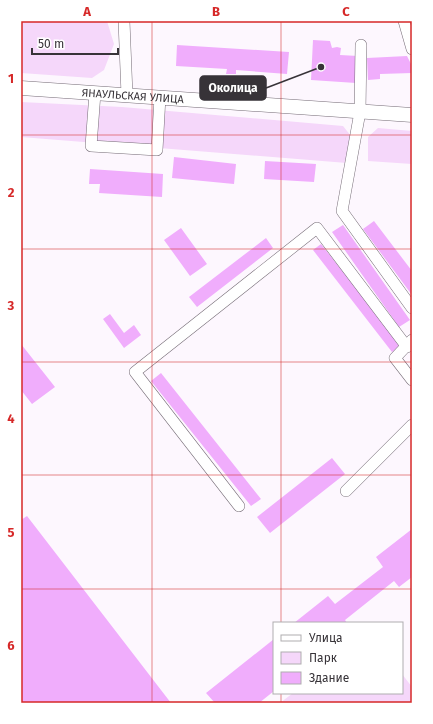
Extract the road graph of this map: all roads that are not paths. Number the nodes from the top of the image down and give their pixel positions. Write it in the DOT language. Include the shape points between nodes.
graph roads {
  1 [pos="124,21"];
  2 [pos="404,21"];
  3 [pos="361,45"];
  4 [pos="412,49"];
  5 [pos="21,88"];
  6 [pos="94,93"];
  7 [pos="127,95"];
  8 [pos="160,97"];
  9 [pos="360,112"];
  10 [pos="412,115"];
  11 [pos="412,308"];
  12 [pos="409,344"];
  13 [pos="412,380"];
  14 [pos="412,424"];
  15 [pos="346,491"];
  16 [pos="239,506"];
  1 -- 7 [label="street"];
  2 -- 4 [label="street"];
  3 -- 9 [label="street"];
  5 -- 6 [label="main road, ЯНАУЛЬСКАЯ УЛИЦА"];
  6 -- 7 [label="main road, ЯНАУЛЬСКАЯ УЛИЦА"];
  6 -- 8 [label="street" via="91,146 157,150"];
  7 -- 8 [label="main road, ЯНАУЛЬСКАЯ УЛИЦА"];
  8 -- 9 [label="main road, ЯНАУЛЬСКАЯ УЛИЦА"];
  9 -- 10 [label="main road, ЯНАУЛЬСКАЯ УЛИЦА"];
  9 -- 11 [label="street" via="342,210"];
  12 -- 13 [label="street" via="395,358"];
  12 -- 16 [label="street" via="317,228 135,372"];
  14 -- 15 [label="street"];
}
